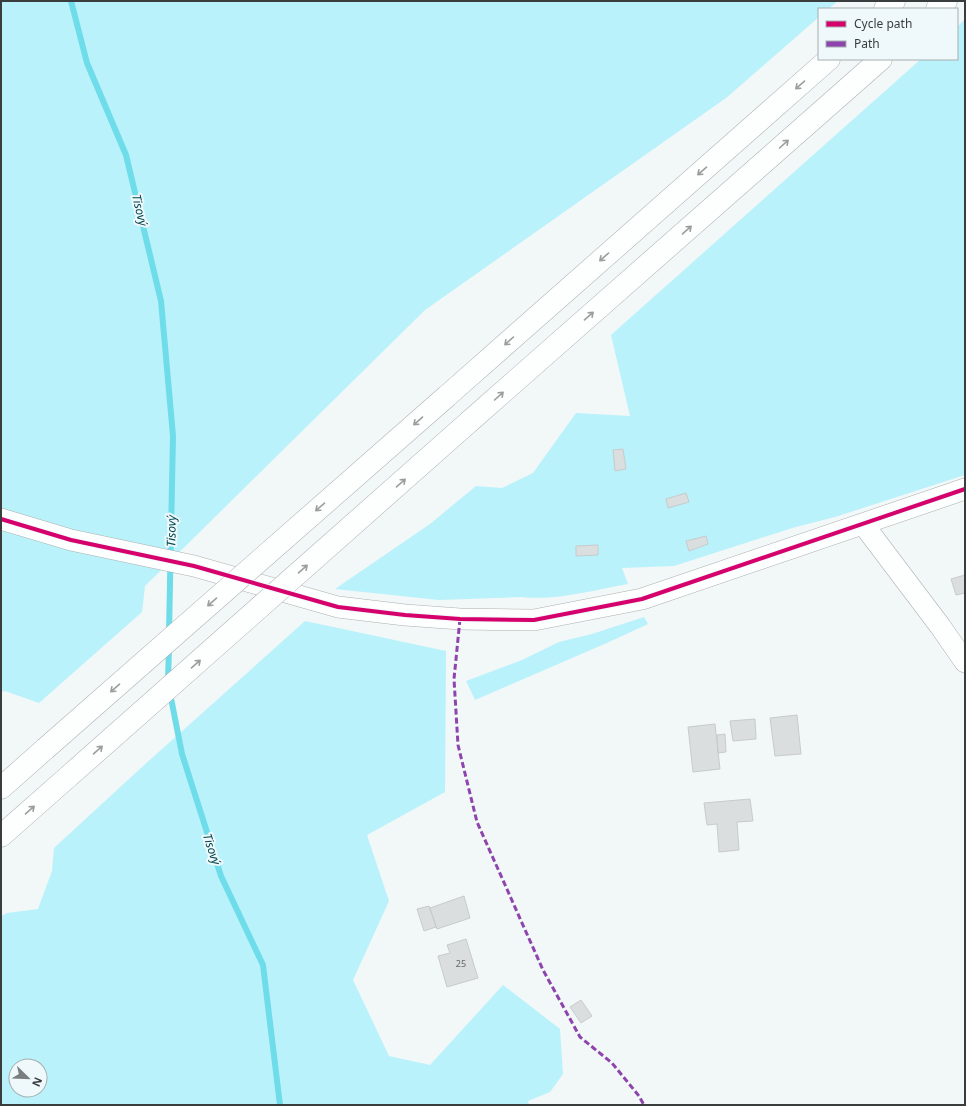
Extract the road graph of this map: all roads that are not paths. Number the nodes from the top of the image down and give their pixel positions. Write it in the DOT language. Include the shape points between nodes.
graph roads {
  1 [pos="894,1"];
  2 [pos="946,1"];
  3 [pos="886,8"];
  4 [pos="938,8"];
  5 [pos="828,60"];
  6 [pos="880,60"];
  7 [pos="965,488"];
  8 [pos="1,519"];
  9 [pos="863,524"];
  10 [pos="965,662"];
  11 [pos="1,788"];
  12 [pos="1,836"];
  1 -- 3 [label="highway"];
  2 -- 4 [label="highway"];
  5 -- 11 [label="highway, one-way, bridge"];
  12 -- 6 [label="highway, one-way, bridge"];
  7 -- 9 [label="street"];
  8 -- 9 [label="street" via="71,540 194,566 338,607 460,619 534,620 642,599"];
  9 -- 10 [label="street"];
}
